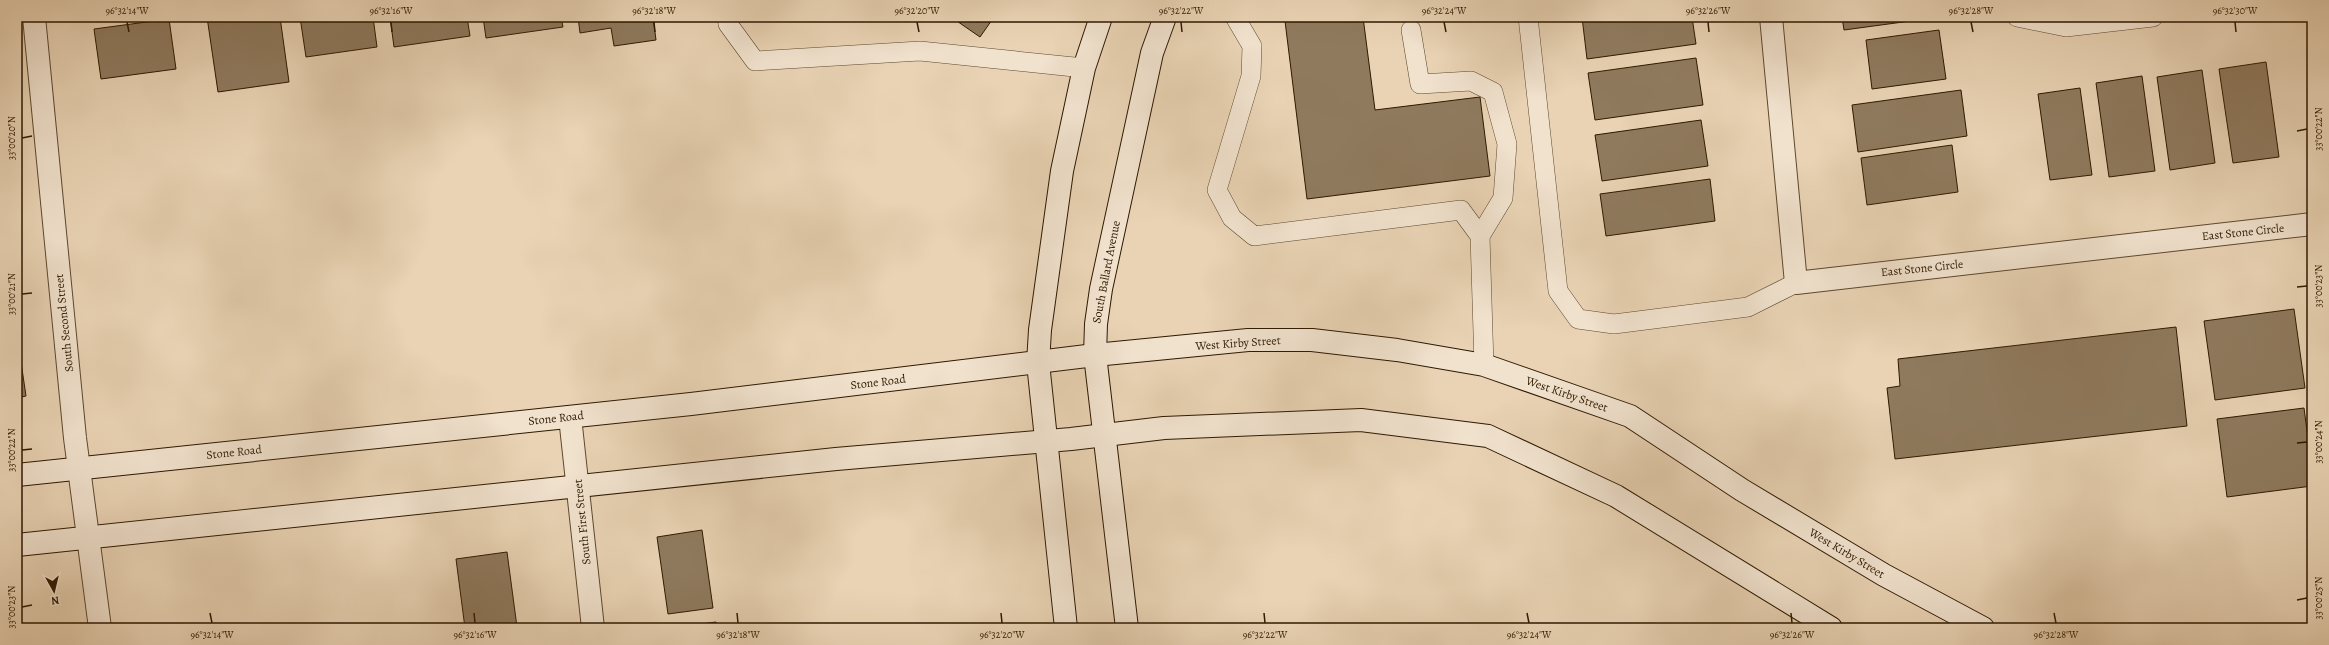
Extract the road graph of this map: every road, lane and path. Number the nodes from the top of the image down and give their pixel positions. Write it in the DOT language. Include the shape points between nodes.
graph roads {
  1 [pos="34,17"];
  2 [pos="727,17"];
  3 [pos="1101,17"];
  4 [pos="1165,17"];
  5 [pos="1235,17"];
  6 [pos="1528,17"];
  7 [pos="1771,17"];
  8 [pos="2017,17"];
  9 [pos="2153,17"];
  10 [pos="1411,30"];
  11 [pos="1084,68"];
  12 [pos="2312,224"];
  13 [pos="1480,236"];
  14 [pos="1796,283"];
  15 [pos="1095,355"];
  16 [pos="1038,363"];
  17 [pos="1484,365"];
  18 [pos="570,417"];
  19 [pos="1105,435"];
  20 [pos="1045,440"];
  21 [pos="79,469"];
  22 [pos="17,475"];
  23 [pos="578,485"];
  24 [pos="88,537"];
  25 [pos="17,545"];
  26 [pos="100,628"];
  27 [pos="593,628"];
  28 [pos="1066,628"];
  29 [pos="1127,628"];
  30 [pos="1831,628"];
  31 [pos="1983,628"];
  1 -- 21 [label="main road, South Second Street"];
  2 -- 11 [label="lane" via="728,24 755,61 920,51"];
  3 -- 11 [label="main road"];
  4 -- 15 [label="main road, South Ballard Avenue" via="1152,53 1100,289"];
  5 -- 13 [label="lane" via="1252,46 1251,76 1216,190 1232,218 1254,236 1461,210"];
  6 -- 14 [label="lane" via="1558,291 1578,319 1614,324 1748,307"];
  7 -- 14 [label="main road"];
  8 -- 9 [label="lane" via="2066,28"];
  10 -- 13 [label="lane" via="1420,84 1472,81 1494,92 1507,144 1503,198"];
  11 -- 16 [label="main road" via="1062,171 1040,330"];
  12 -- 14 [label="main road, East Stone Circle"];
  13 -- 17 [label="lane"];
  15 -- 16 [label="main road, Stone Road"];
  15 -- 17 [label="main road, West Kirby Street" via="1248,340 1312,340 1397,350"];
  15 -- 19 [label="main road, South Ballard Avenue"];
  16 -- 18 [label="main road, Stone Road"];
  16 -- 20 [label="main road"];
  17 -- 31 [label="main road, West Kirby Street" via="1630,416 1742,490 1884,575"];
  18 -- 21 [label="main road, Stone Road"];
  18 -- 23 [label="main road, South First Street"];
  19 -- 20 [label="main road"];
  19 -- 29 [label="main road, South Ballard Avenue"];
  19 -- 30 [label="main road" via="1164,428 1361,420 1488,436 1616,496"];
  20 -- 23 [label="main road"];
  20 -- 28 [label="main road"];
  21 -- 22 [label="main road, Stone Road"];
  21 -- 24 [label="main road, South Second Street"];
  23 -- 24 [label="main road" via="305,516"];
  23 -- 27 [label="main road, South First Street"];
  24 -- 25 [label="main road"];
  24 -- 26 [label="main road, South Second Street"];
}
